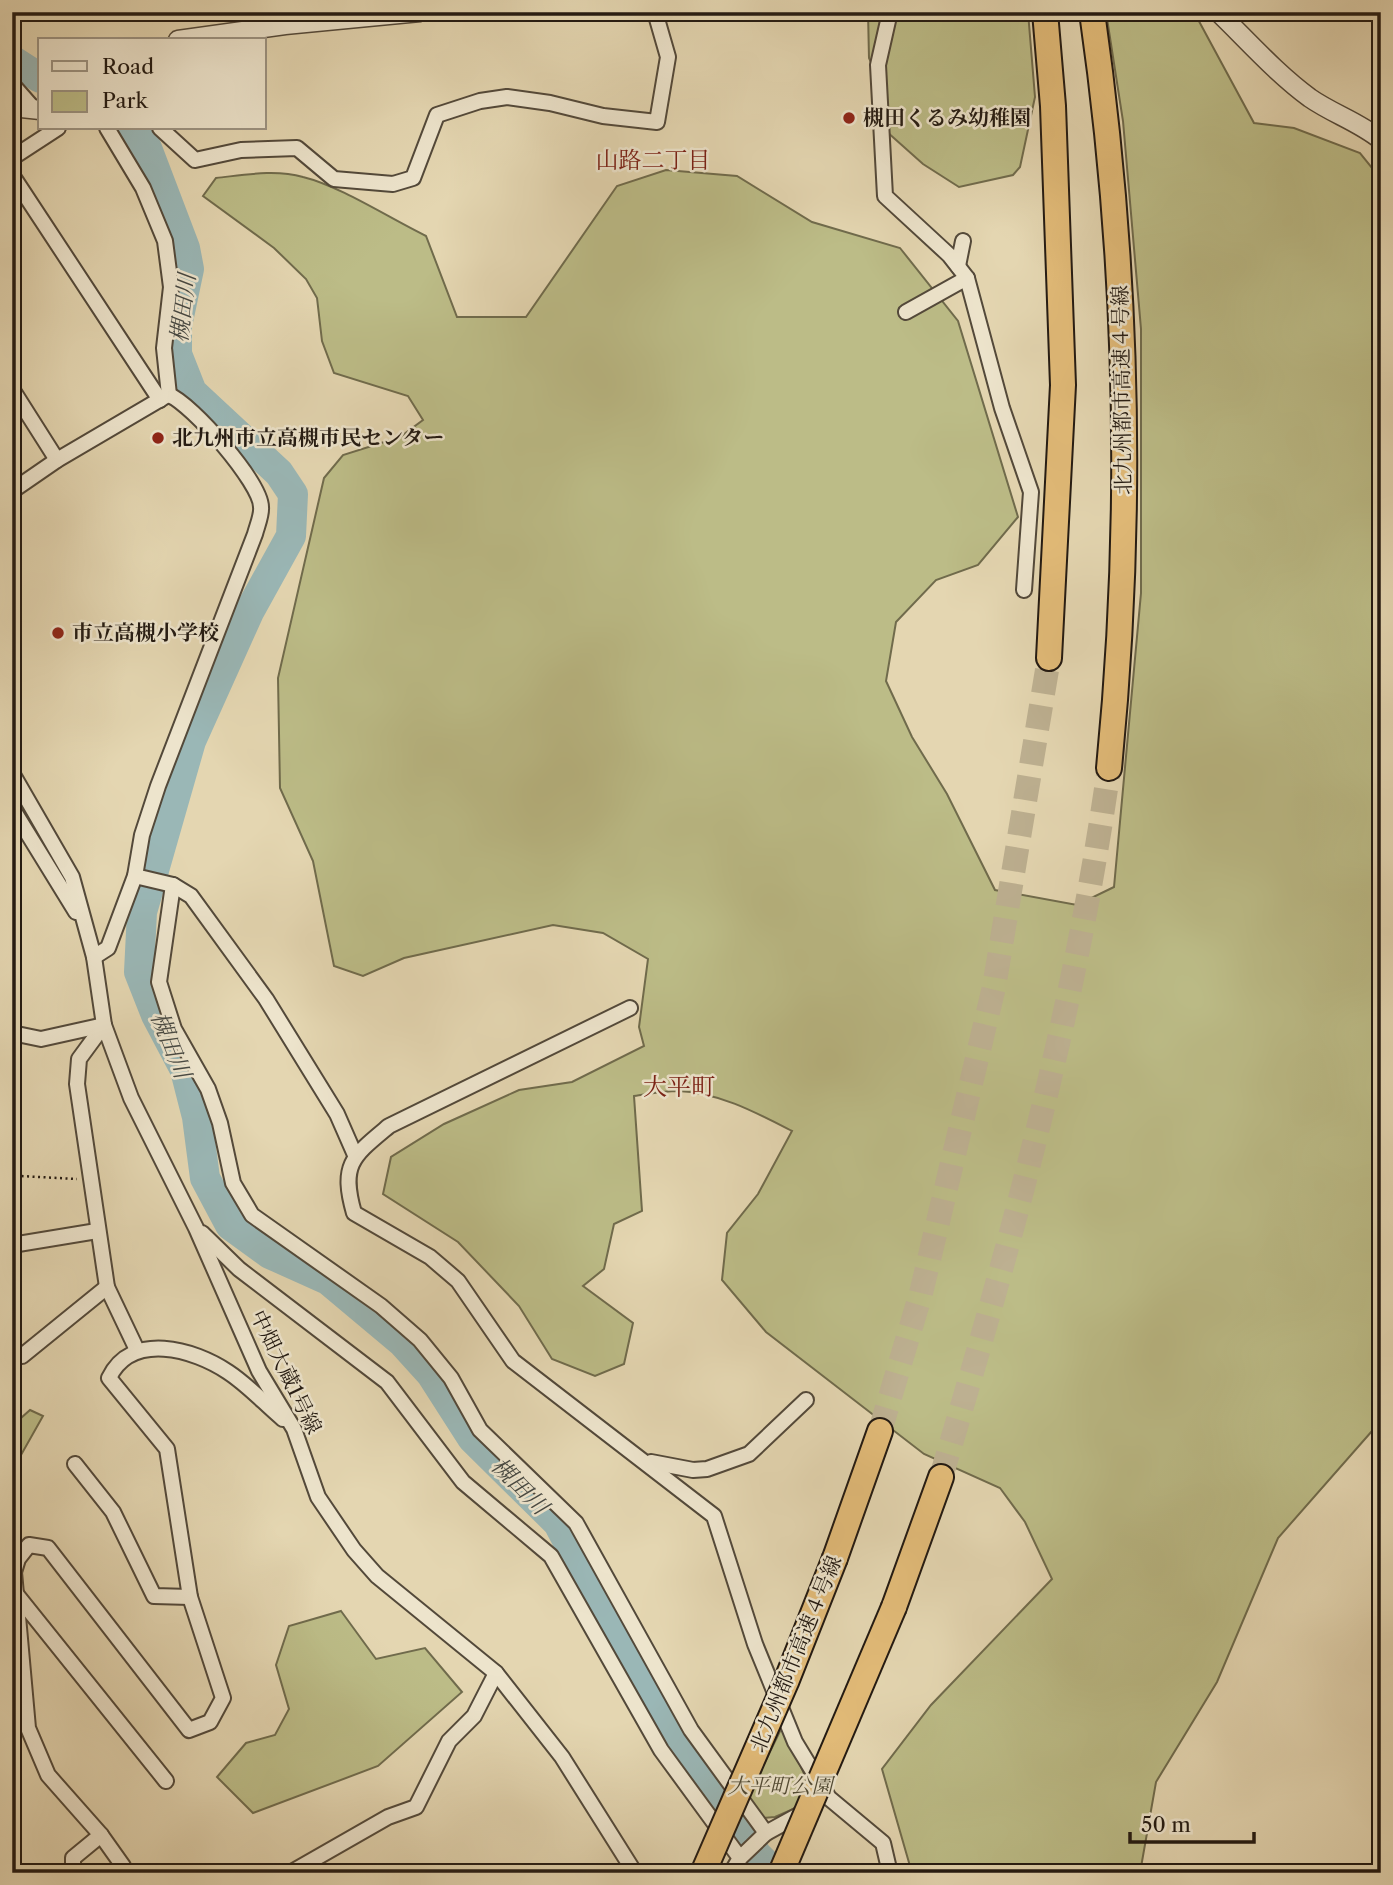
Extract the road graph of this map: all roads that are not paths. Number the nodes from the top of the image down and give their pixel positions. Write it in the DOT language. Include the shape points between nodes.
graph roads {
  1 [pos="420,12"];
  2 [pos="655,12"];
  3 [pos="890,12"];
  4 [pos="1045,12"];
  5 [pos="1091,12"];
  6 [pos="1218,12"];
  7 [pos="192,38"];
  8 [pos="12,84"];
  9 [pos="12,107"];
  10 [pos="37,110"];
  11 [pos="55,130"];
  12 [pos="108,130"];
  13 [pos="162,130"];
  14 [pos="1381,140"];
  15 [pos="12,158"];
  16 [pos="12,175"];
  17 [pos="963,241"];
  18 [pos="958,266"];
  19 [pos="967,278"];
  20 [pos="906,312"];
  21 [pos="12,389"];
  22 [pos="165,397"];
  23 [pos="57,460"];
  24 [pos="12,491"];
  25 [pos="1024,590"];
  26 [pos="1049,658"];
  27 [pos="1108,768"];
  28 [pos="12,773"];
  29 [pos="12,808"];
  30 [pos="135,876"];
  31 [pos="170,884"];
  32 [pos="86,932"];
  33 [pos="94,957"];
  34 [pos="630,1008"];
  35 [pos="104,1025"];
  36 [pos="12,1033"];
  37 [pos="355,1155"];
  38 [pos="196,1228"];
  39 [pos="97,1231"];
  40 [pos="12,1245"];
  41 [pos="107,1287"];
  42 [pos="137,1350"];
  43 [pos="22,1356"];
  44 [pos="806,1401"];
  45 [pos="294,1429"];
  46 [pos="880,1431"];
  47 [pos="646,1461"];
  48 [pos="75,1464"];
  49 [pos="941,1477"];
  50 [pos="16,1593"];
  51 [pos="190,1597"];
  52 [pos="496,1673"];
  53 [pos="166,1781"];
  54 [pos="829,1798"];
  55 [pos="766,1833"];
  56 [pos="101,1835"];
  57 [pos="740,1858"];
  58 [pos="73,1873"];
  59 [pos="113,1873"];
  60 [pos="290,1873"];
  61 [pos="635,1873"];
  62 [pos="703,1873"];
  63 [pos="731,1873"];
  64 [pos="781,1873"];
  65 [pos="890,1873"];
  1 -- 7 [label="street"];
  2 -- 13 [label="street" via="668,57 657,122 603,117 507,97 480,101 437,116 413,178 393,184 334,179 298,148 241,150 195,160"];
  3 -- 18 [label="street" via="878,65 884,195"];
  4 -- 26 [label="highway" via="1054,119 1063,384"];
  5 -- 27 [label="highway, 北九州都市高速４号線" via="1109,130 1121,313 1124,562"];
  6 -- 14 [label="street" via="1286,79"];
  8 -- 10 [label="street"];
  9 -- 10 [label="street"];
  11 -- 15 [label="street"];
  12 -- 22 [label="street" via="143,188 165,241 172,287 164,348"];
  16 -- 22 [label="street"];
  17 -- 18 [label="street"];
  18 -- 19 [label="street"];
  19 -- 20 [label="street"];
  19 -- 25 [label="street" via="1002,408 1031,492"];
  21 -- 23 [label="street"];
  22 -- 23 [label="street"];
  22 -- 30 [label="street" via="178,398 213,436 253,485 262,507 158,786"];
  23 -- 24 [label="street"];
  28 -- 32 [label="street, 中畑大蔵1号線" via="72,877"];
  29 -- 32 [label="street"];
  30 -- 31 [label="street"];
  30 -- 33 [label="street" via="108,948"];
  31 -- 37 [label="street" via="191,896 265,999 337,1114"];
  31 -- 55 [label="street" via="159,982 174,1030 208,1089 233,1183 251,1215 381,1306 420,1340 451,1378 480,1430 576,1523 691,1730"];
  32 -- 33 [label="street, 中畑大蔵1号線"];
  33 -- 35 [label="street, 中畑大蔵1号線"];
  34 -- 37 [label="street" via="389,1126"];
  35 -- 36 [label="street" via="41,1039"];
  35 -- 38 [label="street, 中畑大蔵1号線" via="131,1098"];
  35 -- 39 [label="street" via="79,1059 77,1084"];
  37 -- 47 [label="street" via="347,1172 354,1213 430,1257 458,1281 513,1361"];
  38 -- 45 [label="street, 中畑大蔵1号線" via="259,1371"];
  38 -- 57 [label="street" via="239,1269 387,1382 463,1482 551,1556 661,1750"];
  39 -- 40 [label="street"];
  39 -- 41 [label="street"];
  41 -- 42 [label="street"];
  41 -- 43 [label="street"];
  42 -- 45 [label="street" via="178,1349 228,1372"];
  42 -- 51 [label="street" via="115,1366 109,1378 167,1449"];
  44 -- 47 [label="street" via="749,1454 693,1470"];
  45 -- 52 [label="street, 中畑大蔵1号線" via="318,1497 354,1550 377,1576"];
  46 -- 62 [label="highway, 北九州都市高速４号線, bridge" via="786,1682"];
  47 -- 54 [label="street" via="714,1516 755,1644 795,1742"];
  48 -- 51 [label="street" via="113,1512 154,1596"];
  49 -- 64 [label="highway, bridge" via="894,1607"];
  50 -- 51 [label="street" via="18,1559 29,1545 48,1548 189,1730 210,1722 223,1698"];
  50 -- 53 [label="street"];
  50 -- 56 [label="street" via="29,1728 48,1775"];
  52 -- 60 [label="street" via="474,1716 449,1741 416,1807 388,1817"];
  52 -- 61 [label="street, 中畑大蔵1号線" via="562,1756"];
  54 -- 55 [label="street"];
  54 -- 65 [label="street" via="883,1843"];
  55 -- 57 [label="street"];
  56 -- 58 [label="street" via="73,1858"];
  56 -- 59 [label="street" via="123,1866"];
  57 -- 63 [label="street"];
}
